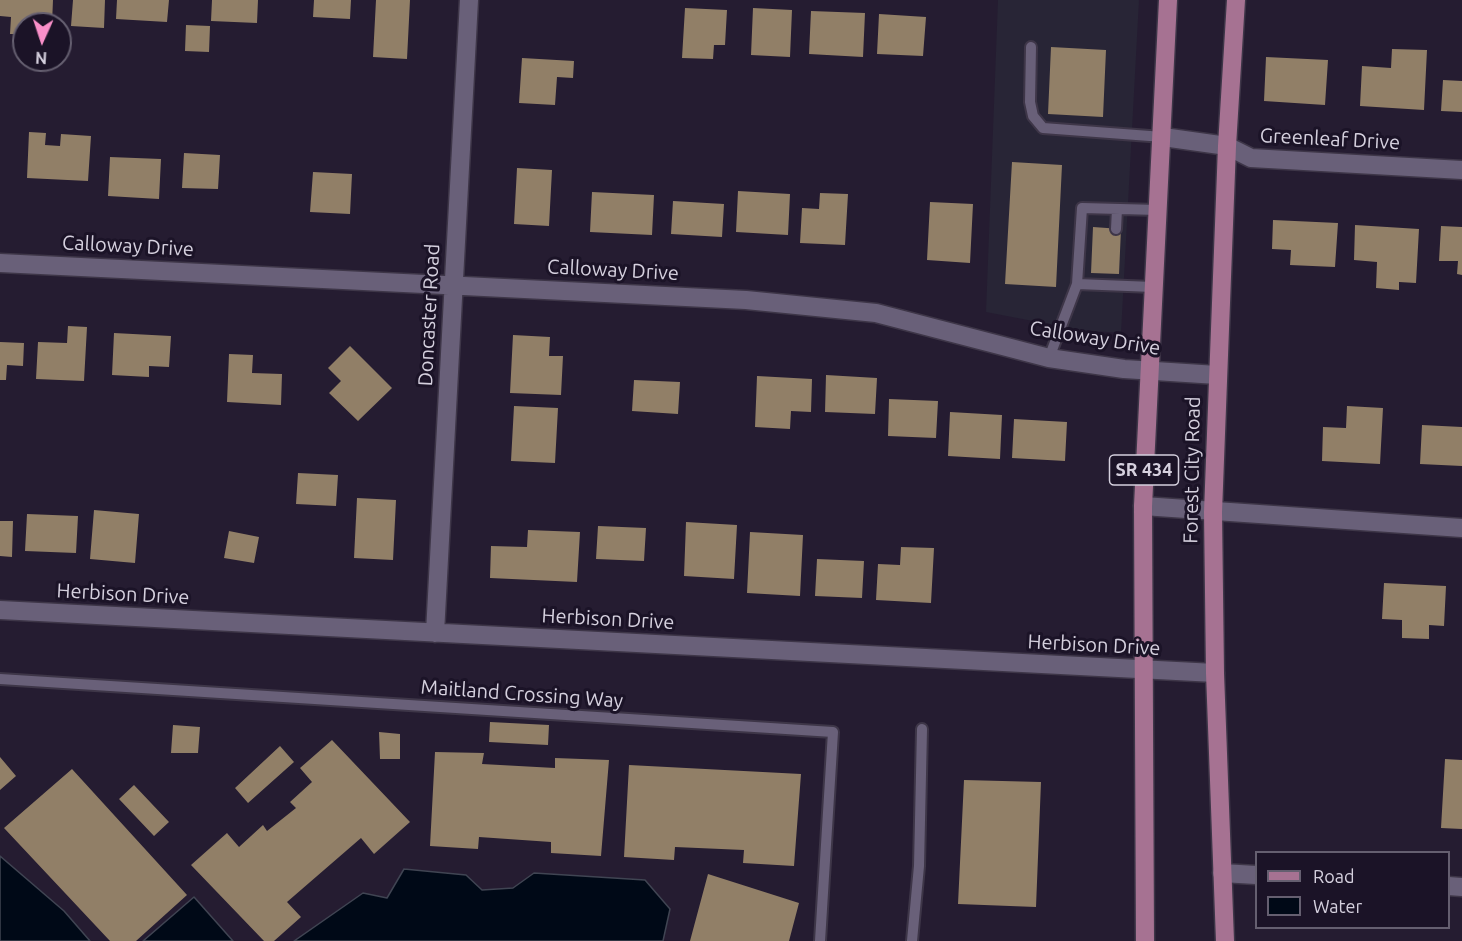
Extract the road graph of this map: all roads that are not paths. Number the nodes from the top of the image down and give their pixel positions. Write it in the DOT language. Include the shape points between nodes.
graph roads {
  1 [pos="469,0"];
  2 [pos="1168,0"];
  3 [pos="1236,0"];
  4 [pos="1031,46"];
  5 [pos="1163,137"];
  6 [pos="1227,146"];
  7 [pos="1462,170"];
  8 [pos="1117,209"];
  9 [pos="1158,210"];
  10 [pos="1116,229"];
  11 [pos="0,263"];
  12 [pos="454,284"];
  13 [pos="1077,284"];
  14 [pos="1154,287"];
  15 [pos="1049,358"];
  16 [pos="1148,371"];
  17 [pos="1217,375"];
  18 [pos="1143,506"];
  19 [pos="1213,512"];
  20 [pos="1462,528"];
  21 [pos="0,610"];
  22 [pos="435,633"];
  23 [pos="1142,670"];
  24 [pos="1215,673"];
  25 [pos="0,679"];
  26 [pos="922,729"];
  27 [pos="1222,873"];
  28 [pos="1255,875"];
  29 [pos="820,941"];
  30 [pos="912,941"];
  31 [pos="1145,941"];
  32 [pos="1224,941"];
  1 -- 12 [label="street, Doncaster Road"];
  2 -- 5 [label="main road, SR 434"];
  3 -- 6 [label="main road, Forest City Road"];
  4 -- 5 [label="lane" via="1030,102 1033,116 1043,128"];
  5 -- 6 [label="street, Greenleaf Drive"];
  5 -- 9 [label="main road, SR 434"];
  6 -- 7 [label="street, Greenleaf Drive" via="1251,158"];
  6 -- 17 [label="main road, Forest City Road"];
  8 -- 9 [label="lane"];
  8 -- 10 [label="lane"];
  8 -- 13 [label="lane" via="1082,208"];
  9 -- 14 [label="main road, SR 434"];
  11 -- 12 [label="street, Calloway Drive"];
  12 -- 15 [label="street, Calloway Drive" via="746,300 876,313"];
  12 -- 22 [label="street, Doncaster Road"];
  13 -- 14 [label="lane" via="1114,280"];
  13 -- 15 [label="lane"];
  14 -- 16 [label="main road, SR 434"];
  15 -- 16 [label="street, Calloway Drive"];
  16 -- 17 [label="street, Calloway Drive"];
  16 -- 18 [label="main road, SR 434"];
  17 -- 19 [label="main road, Forest City Road"];
  18 -- 19 [label="street"];
  18 -- 23 [label="main road, SR 434"];
  19 -- 20 [label="street"];
  19 -- 24 [label="main road, Forest City Road"];
  21 -- 22 [label="street, Herbison Drive"];
  22 -- 23 [label="street, Herbison Drive"];
  23 -- 24 [label="street, Herbison Drive"];
  23 -- 31 [label="main road, SR 434"];
  24 -- 27 [label="main road, Forest City Road"];
  25 -- 29 [label="lane, Maitland Crossing Way" via="833,732"];
  26 -- 30 [label="lane" via="919,866"];
  27 -- 28 [label="street"];
  27 -- 32 [label="main road, Forest City Road"];
}
